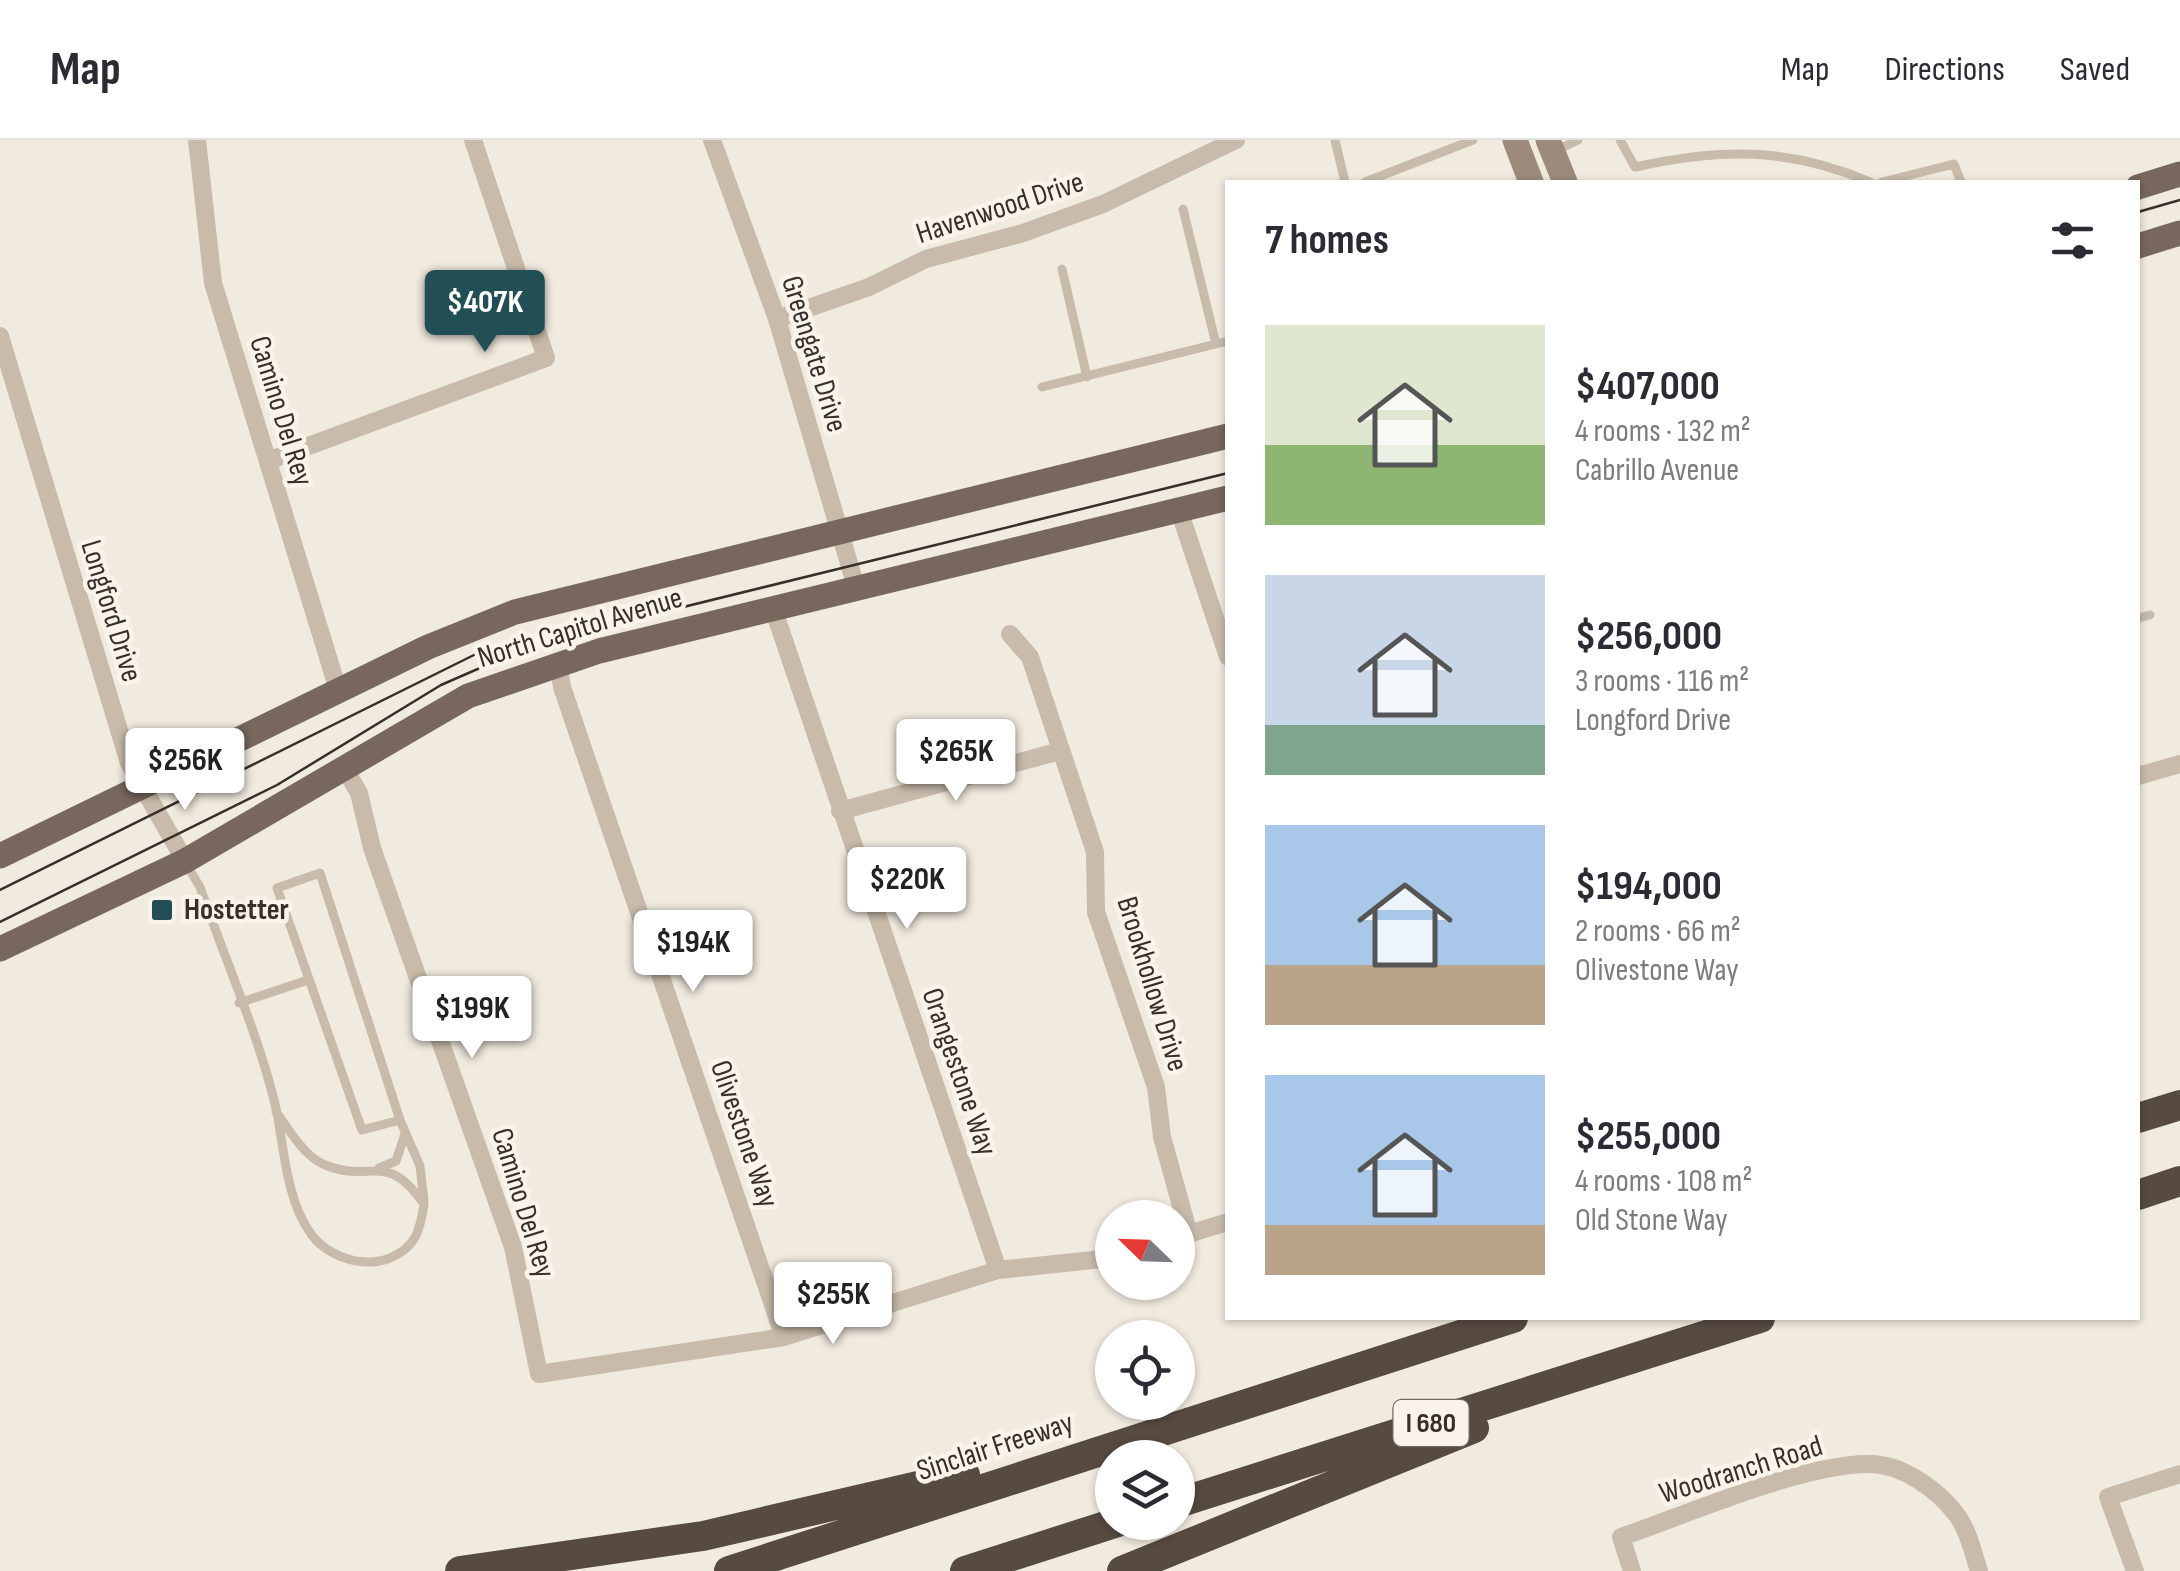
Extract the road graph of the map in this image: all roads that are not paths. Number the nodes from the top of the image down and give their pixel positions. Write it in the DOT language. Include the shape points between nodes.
graph roads {
  1 [pos="197,140"];
  2 [pos="473,140"];
  3 [pos="712,140"];
  4 [pos="1236,140"];
  5 [pos="1335,140"];
  6 [pos="1473,140"];
  7 [pos="1515,140"];
  8 [pos="1578,140"];
  9 [pos="1620,140"];
  10 [pos="1550,146"];
  11 [pos="2180,174"];
  12 [pos="1345,180"];
  13 [pos="1370,180"];
  14 [pos="1530,180"];
  15 [pos="1565,180"];
  16 [pos="1865,180"];
  17 [pos="1890,180"];
  18 [pos="1959,180"];
  19 [pos="2140,185"];
  20 [pos="1183,209"];
  21 [pos="2180,233"];
  22 [pos="2140,245"];
  23 [pos="1062,269"];
  24 [pos="777,319"];
  25 [pos="0,336"];
  26 [pos="1225,342"];
  27 [pos="1216,344"];
  28 [pos="1086,377"];
  29 [pos="1042,387"];
  30 [pos="1225,437"];
  31 [pos="268,461"];
  32 [pos="1225,499"];
  33 [pos="1179,510"];
  34 [pos="840,529"];
  35 [pos="856,587"];
  36 [pos="772,608"];
  37 [pos="2150,614"];
  38 [pos="2140,617"];
  39 [pos="1010,634"];
  40 [pos="1225,644"];
  41 [pos="558,664"];
  42 [pos="339,693"];
  43 [pos="1060,752"];
  44 [pos="2180,764"];
  45 [pos="346,769"];
  46 [pos="2140,775"];
  47 [pos="143,788"];
  48 [pos="840,810"];
  49 [pos="0,856"];
  50 [pos="185,861"];
  51 [pos="0,949"];
  52 [pos="308,980"];
  53 [pos="240,1003"];
  54 [pos="2180,1105"];
  55 [pos="276,1112"];
  56 [pos="2140,1117"];
  57 [pos="400,1120"];
  58 [pos="404,1134"];
  59 [pos="375,1170"];
  60 [pos="2180,1181"];
  61 [pos="2140,1194"];
  62 [pos="1175,1200"];
  63 [pos="424,1204"];
  64 [pos="1225,1223"];
  65 [pos="1195,1232"];
  66 [pos="1095,1260"];
  67 [pos="998,1270"];
  68 [pos="1507,1320"];
  69 [pos="1754,1320"];
  70 [pos="784,1337"];
  71 [pos="1685,1342"];
  72 [pos="1206,1416"];
  73 [pos="2180,1474"];
  74 [pos="1195,1499"];
  75 [pos="1095,1529"];
  76 [pos="460,1571"];
  77 [pos="729,1571"];
  78 [pos="965,1571"];
  79 [pos="1122,1571"];
  80 [pos="1632,1571"];
  81 [pos="1980,1571"];
  82 [pos="2135,1571"];
  1 -- 31 [label="street, Camino Del Rey" via="213,283"];
  2 -- 31 [label="street" via="546,358"];
  3 -- 24 [label="street, Greengate Drive"];
  4 -- 24 [label="street, Havenwood Drive" via="1103,204 926,259"];
  5 -- 12 [label="lane"];
  6 -- 13 [label="lane"];
  7 -- 14 [label="street"];
  8 -- 10 [label="lane"];
  9 -- 16 [label="lane" via="1635,166 1696,154 1774,153"];
  10 -- 15 [label="street"];
  11 -- 19 [label="main road"];
  17 -- 18 [label="lane" via="1954,164"];
  20 -- 27 [label="lane"];
  21 -- 22 [label="main road"];
  23 -- 28 [label="lane"];
  24 -- 34 [label="street, Greengate Drive"];
  25 -- 47 [label="street, Longford Drive" via="129,763"];
  26 -- 27 [label="lane"];
  27 -- 28 [label="lane"];
  28 -- 29 [label="lane"];
  30 -- 34 [label="main road, North Capitol Avenue"];
  31 -- 42 [label="street, Camino Del Rey"];
  32 -- 33 [label="main road, North Capitol Avenue"];
  33 -- 35 [label="main road, North Capitol Avenue"];
  33 -- 40 [label="street"];
  34 -- 35 [label="street, Greengate Drive"];
  34 -- 42 [label="main road, North Capitol Avenue" via="516,612"];
  35 -- 36 [label="main road, North Capitol Avenue"];
  36 -- 41 [label="main road, North Capitol Avenue"];
  36 -- 48 [label="street, Orangestone Way"];
  37 -- 38 [label="lane"];
  39 -- 43 [label="street, Brookhollow Drive" via="1030,657"];
  41 -- 45 [label="main road, North Capitol Avenue" via="468,696"];
  41 -- 70 [label="street, Olivestone Way"];
  42 -- 47 [label="main road, North Capitol Avenue"];
  43 -- 48 [label="street"];
  43 -- 62 [label="street, Brookhollow Drive" via="1095,852 1096,912 1156,1087"];
  44 -- 46 [label="street"];
  45 -- 50 [label="main road, North Capitol Avenue"];
  45 -- 70 [label="street, Camino Del Rey" via="513,1247 538,1374"];
  47 -- 49 [label="main road, North Capitol Avenue"];
  47 -- 50 [label="street, Longford Drive"];
  48 -- 67 [label="street, Orangestone Way"];
  50 -- 51 [label="main road, North Capitol Avenue"];
  50 -- 53 [label="lane, Longford Drive"];
  52 -- 53 [label="lane"];
  52 -- 57 [label="lane" via="362,1130"];
  52 -- 57 [label="lane" via="277,888 320,873"];
  53 -- 55 [label="lane, Longford Drive"];
  54 -- 56 [label="highway"];
  55 -- 59 [label="lane" via="324,1165"];
  55 -- 63 [label="lane" via="307,1230 322,1245 364,1264 392,1257 420,1234"];
  57 -- 58 [label="lane"];
  58 -- 59 [label="lane" via="396,1161"];
  58 -- 63 [label="lane" via="420,1166"];
  59 -- 63 [label="lane" via="394,1173"];
  60 -- 61 [label="highway"];
  64 -- 65 [label="street"];
  66 -- 67 [label="street"];
  67 -- 70 [label="street"];
  68 -- 72 [label="highway, Sinclair Freeway / I 680"];
  69 -- 71 [label="highway, I 680"];
  71 -- 74 [label="highway, I 680"];
  71 -- 79 [label="highway"];
  72 -- 76 [label="highway" via="704,1536"];
  72 -- 77 [label="highway, Sinclair Freeway / I 680"];
  73 -- 82 [label="street" via="2108,1496"];
  75 -- 78 [label="highway"];
  80 -- 81 [label="street, Woodranch Road" via="1621,1537 1819,1470 1874,1464 1936,1492 1959,1517"];
}
